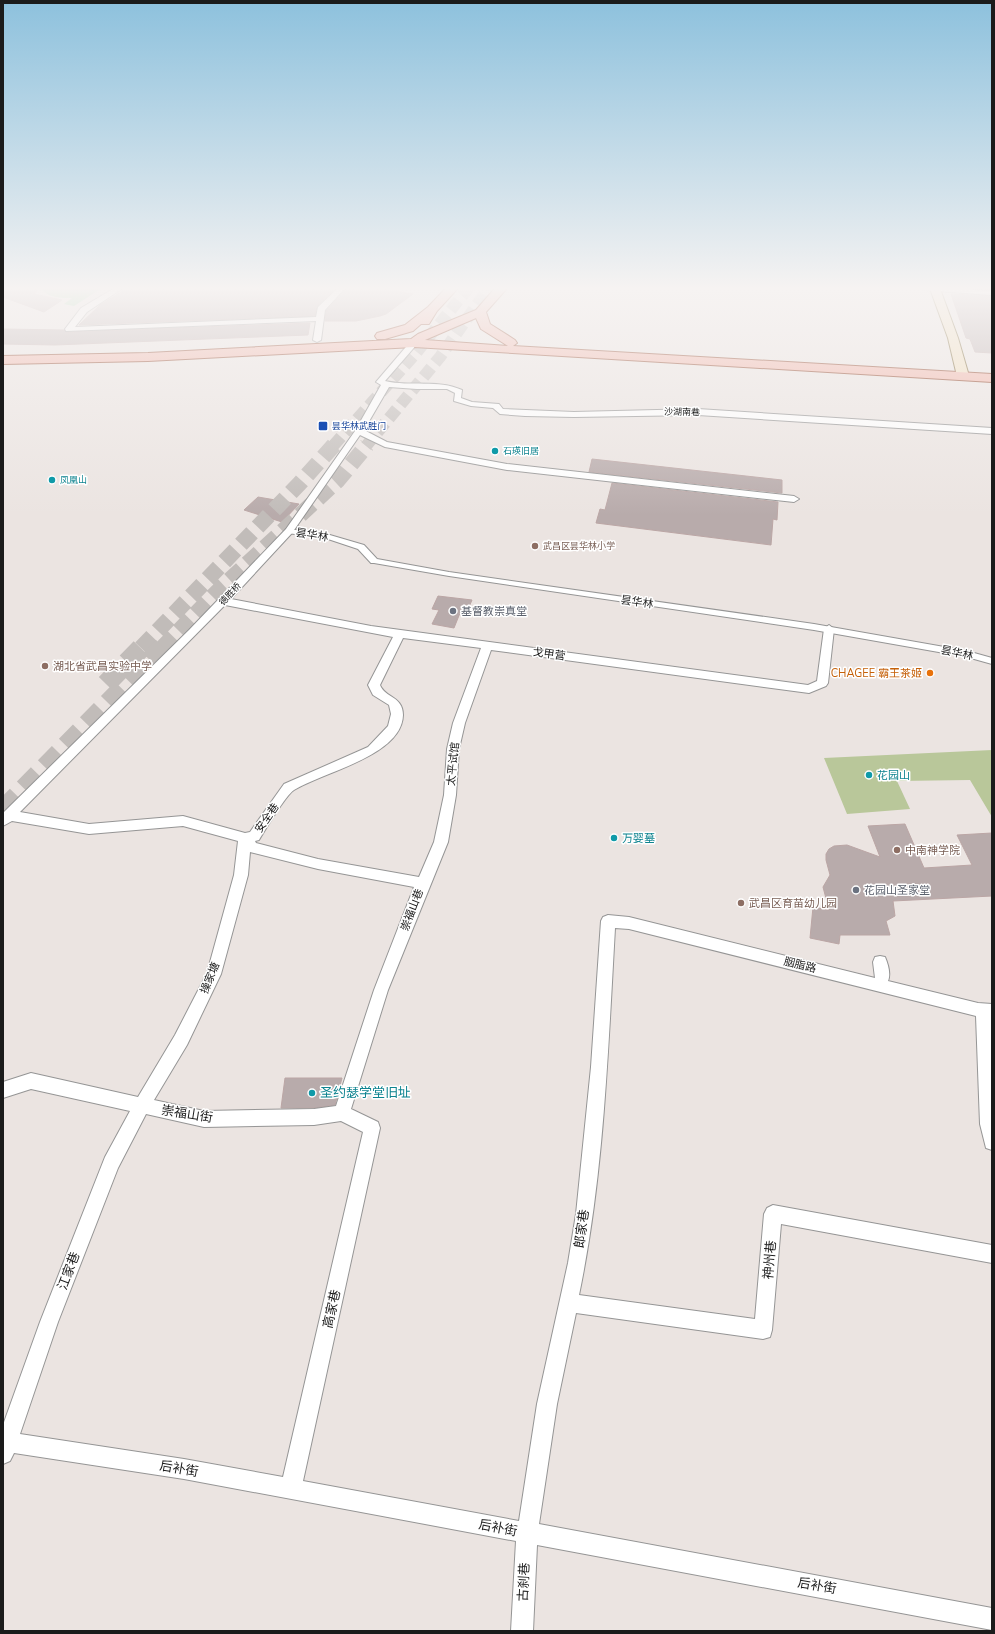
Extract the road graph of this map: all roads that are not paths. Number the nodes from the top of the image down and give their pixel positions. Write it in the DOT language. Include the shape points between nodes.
graph roads {
  1 [pos="398,362"];
  2 [pos="813,362"];
  3 [pos="851,362"];
  4 [pos="951,362"];
  5 [pos="953,362"];
  6 [pos="953,368"];
  7 [pos="992,370"];
  8 [pos="992,378"];
  9 [pos="386,384"];
  10 [pos="359,431"];
  11 [pos="992,432"];
  12 [pos="794,499"];
  13 [pos="289,531"];
  14 [pos="223,602"];
  15 [pos="829,629"];
  16 [pos="400,634"];
  17 [pos="487,646"];
  18 [pos="992,661"];
  19 [pos="6,818"];
  20 [pos="245,838"];
  21 [pos="422,883"];
  22 [pos="608,921"];
  23 [pos="880,962"];
  24 [pos="882,978"];
  25 [pos="988,1011"];
  26 [pos="3,1090"];
  27 [pos="142,1106"];
  28 [pos="342,1113"];
  29 [pos="992,1142"];
  30 [pos="992,1254"];
  31 [pos="569,1303"];
  32 [pos="5,1445"];
  33 [pos="291,1489"];
  34 [pos="527,1534"];
  35 [pos="992,1619"];
  36 [pos="522,1631"];
  1 -- 9 [label="street, 德胜桥" via="380,382"];
  2 -- 6 [label="main road"];
  3 -- 6 [label="main road"];
  4 -- 6 [label="main road"];
  5 -- 6 [label="main road"];
  6 -- 7 [label="main road"];
  6 -- 8 [label="main road"];
  9 -- 10 [label="street, 德胜桥"];
  9 -- 11 [label="street, 沙湖南巷" via="448,387 459,392 457,399 515,412 571,415 652,411 698,412"];
  10 -- 12 [label="street" via="385,444 507,467"];
  10 -- 13 [label="street, 德胜桥"];
  13 -- 14 [label="street, 德胜桥"];
  13 -- 15 [label="street, 昙华林" via="323,535 361,547 374,561"];
  14 -- 16 [label="street, 戈甲营"];
  14 -- 19 [label="street, 德胜桥"];
  15 -- 17 [label="street, 戈甲营" via="822,683 809,689"];
  15 -- 18 [label="street, 昙华林" via="967,654"];
  16 -- 17 [label="street, 戈甲营"];
  16 -- 20 [label="street, 安全巷" via="374,685 377,692 394,703 397,714 394,728 372,750 288,787 254,836"];
  17 -- 21 [label="street, 太平试馆" via="459,724 453,749 450,795 440,842"];
  19 -- 20 [label="street, 安全巷" via="89,830 183,822"];
  20 -- 21 [label="street, 崇福山巷" via="252,847 318,864"];
  20 -- 27 [label="street, 操家塘" via="241,875 214,974 181,1040"];
  21 -- 28 [label="street, 崇福山巷" via="381,990"];
  22 -- 25 [label="street, 胭脂路" via="629,923"];
  22 -- 31 [label="street, 郎家巷" via="599,1067 585,1214"];
  23 -- 24 [label="street"];
  25 -- 29 [label="street" via="988,1124"];
  26 -- 27 [label="street, 崇福山街" via="31,1081"];
  27 -- 28 [label="street, 崇福山街" via="204,1119 314,1118"];
  27 -- 32 [label="street, 江家巷" via="111,1163"];
  28 -- 33 [label="street, 高家巷" via="372,1128"];
  30 -- 31 [label="street, 神州巷" via="773,1214 764,1330"];
  31 -- 34 [label="street, 郎家巷" via="547,1404"];
  32 -- 33 [label="street, 后补街" via="184,1469"];
  33 -- 34 [label="street, 后补街"];
  34 -- 35 [label="street, 后补街"];
  34 -- 36 [label="street, 古刹巷"];
}
